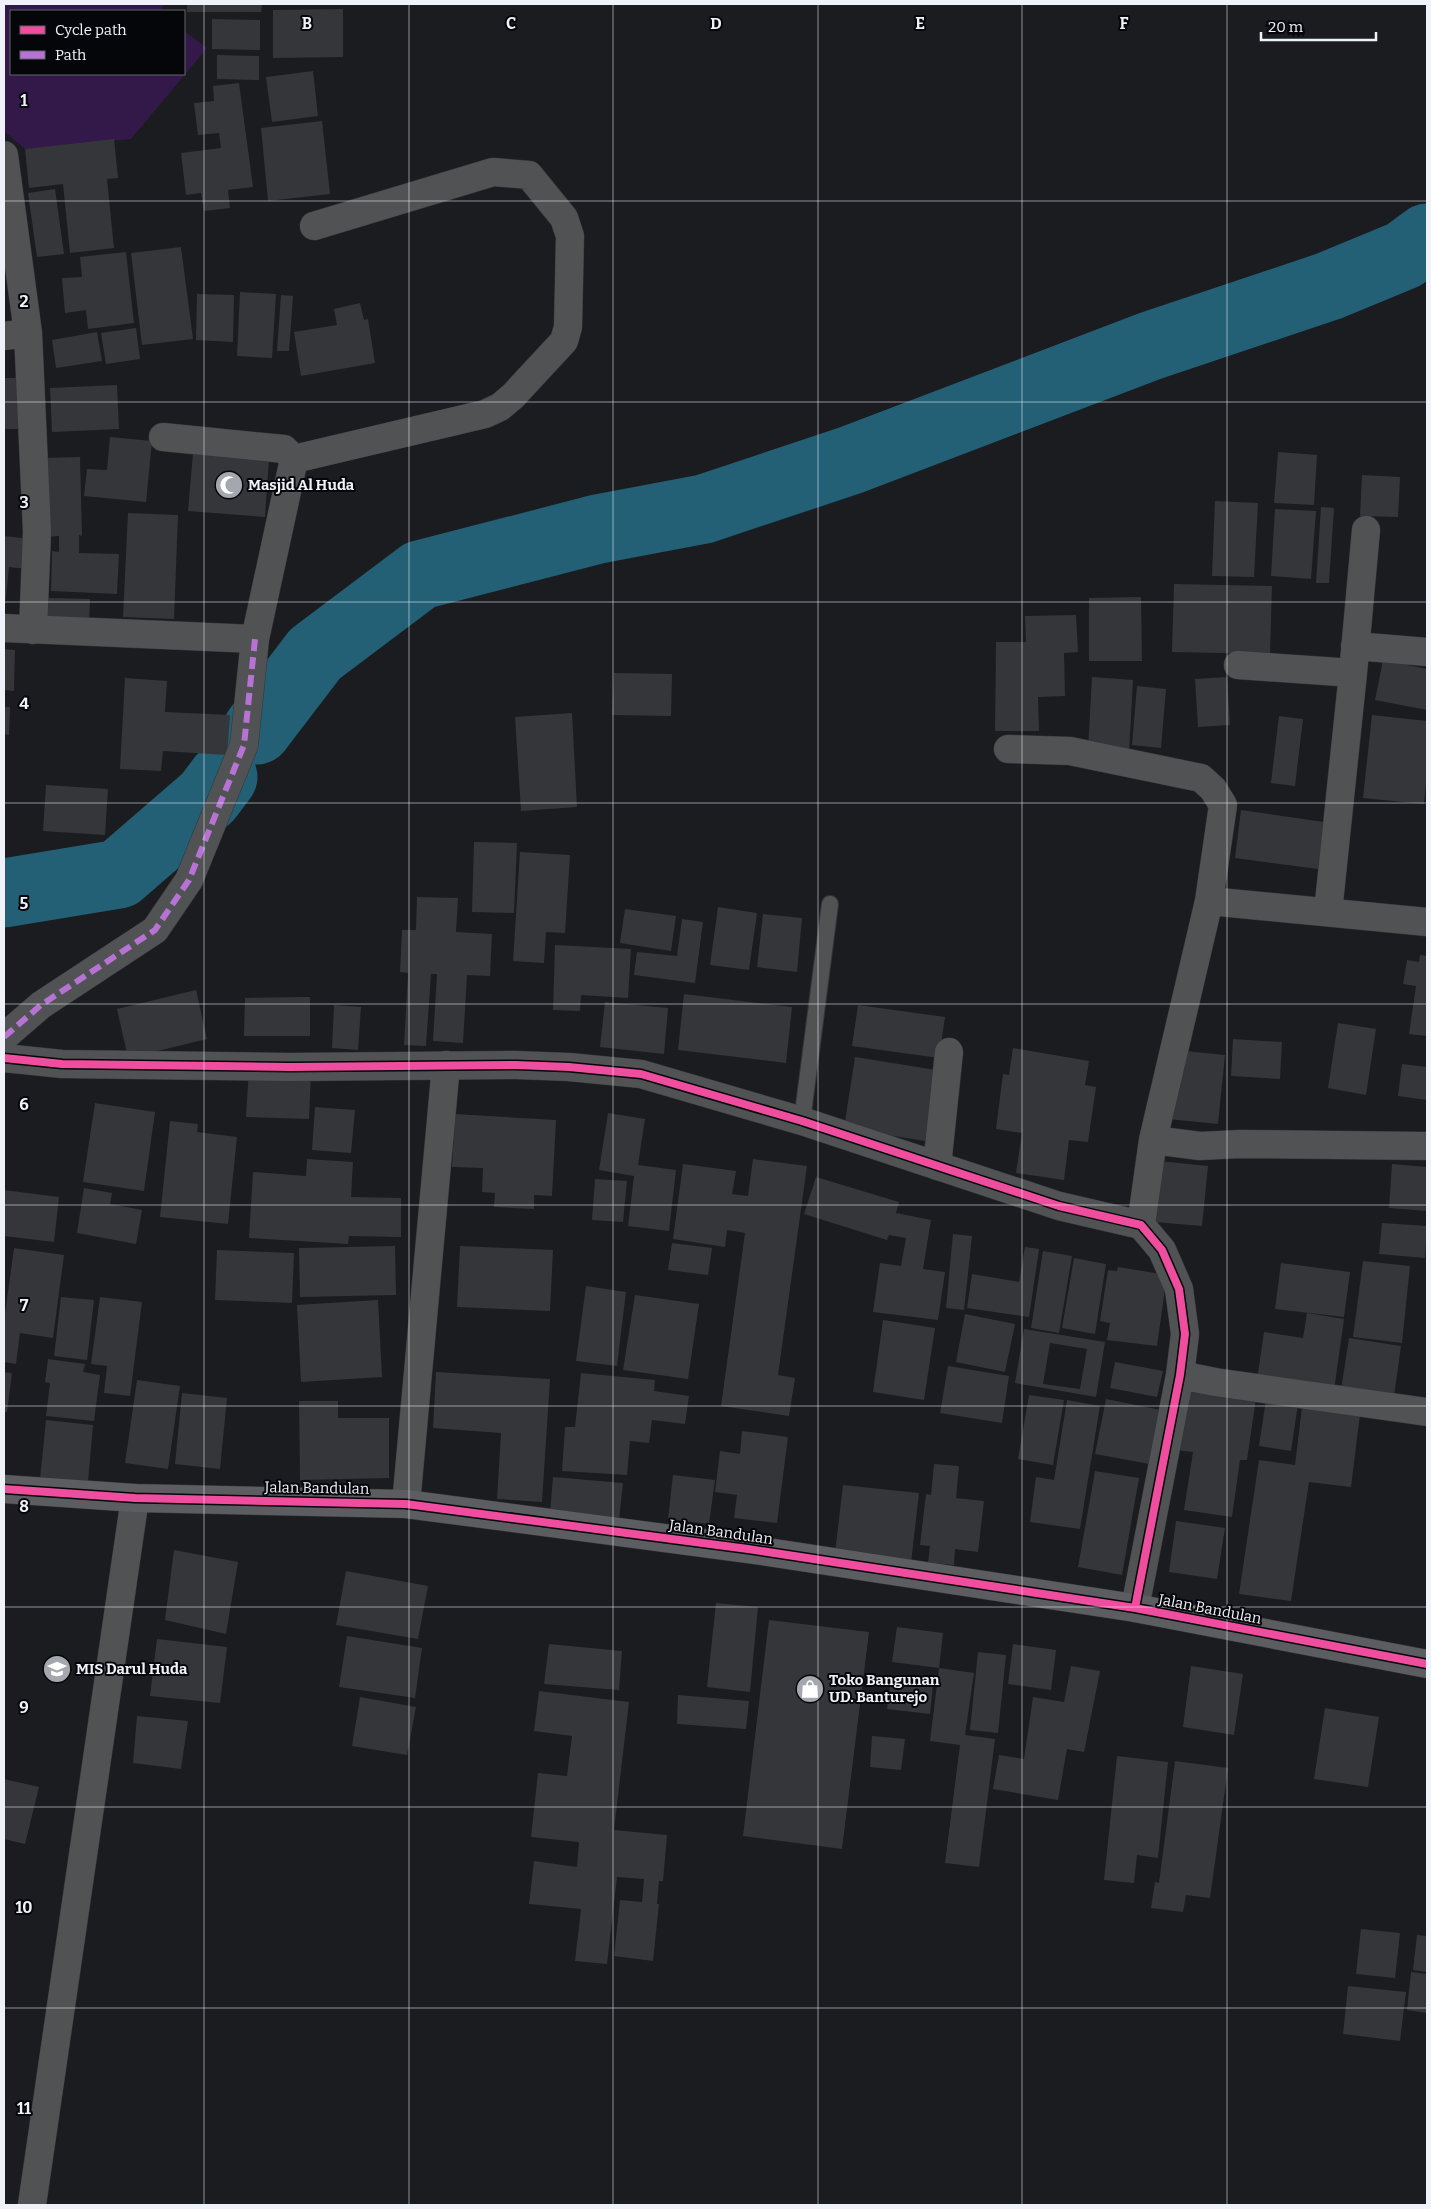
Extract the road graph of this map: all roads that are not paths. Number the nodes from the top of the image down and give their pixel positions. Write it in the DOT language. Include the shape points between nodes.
graph roads {
  1 [pos="4,155"];
  2 [pos="314,226"];
  3 [pos="16,335"];
  4 [pos="163,437"];
  5 [pos="294,459"];
  6 [pos="1366,530"];
  7 [pos="4,628"];
  8 [pos="33,630"];
  9 [pos="255,639"];
  10 [pos="1355,646"];
  11 [pos="1427,652"];
  12 [pos="1238,665"];
  13 [pos="1354,673"];
  14 [pos="1008,750"];
  15 [pos="1209,901"];
  16 [pos="830,904"];
  17 [pos="1328,912"];
  18 [pos="1427,922"];
  19 [pos="4,1036"];
  20 [pos="949,1052"];
  21 [pos="4,1058"];
  22 [pos="446,1065"];
  23 [pos="802,1121"];
  24 [pos="1153,1140"];
  25 [pos="1427,1146"];
  26 [pos="937,1166"];
  27 [pos="1141,1225"];
  28 [pos="1180,1375"];
  29 [pos="1427,1412"];
  30 [pos="4,1489"];
  31 [pos="135,1498"];
  32 [pos="406,1504"];
  33 [pos="1135,1608"];
  34 [pos="1427,1664"];
  35 [pos="32,2205"];
  1 -- 3 [label="street"];
  2 -- 5 [label="street" via="493,172 529,175 564,218 570,236 568,327 564,341 513,396 485,414"];
  3 -- 8 [label="street" via="37,531"];
  4 -- 5 [label="street" via="284,449"];
  5 -- 9 [label="street"];
  6 -- 10 [label="street"];
  7 -- 8 [label="street"];
  8 -- 9 [label="street"];
  9 -- 19 [label="street" via="244,745 189,880 155,930 41,1005"];
  10 -- 11 [label="street"];
  10 -- 13 [label="street"];
  12 -- 13 [label="street"];
  13 -- 17 [label="street"];
  14 -- 15 [label="street" via="1070,752 1202,778 1223,805"];
  15 -- 17 [label="street"];
  15 -- 24 [label="street"];
  16 -- 23 [label="lane"];
  17 -- 18 [label="street"];
  20 -- 26 [label="street"];
  21 -- 22 [label="street" via="62,1064"];
  22 -- 23 [label="street" via="569,1067 641,1074"];
  22 -- 32 [label="street"];
  23 -- 26 [label="street"];
  24 -- 25 [label="street" via="1200,1146"];
  24 -- 27 [label="street"];
  26 -- 27 [label="street" via="1059,1206"];
  27 -- 28 [label="street" via="1162,1250 1179,1288 1184,1334"];
  28 -- 29 [label="street"];
  28 -- 33 [label="street"];
  30 -- 31 [label="street, Jalan Bandulan"];
  31 -- 32 [label="street, Jalan Bandulan"];
  31 -- 35 [label="street"];
  32 -- 33 [label="street, Jalan Bandulan" via="748,1549"];
  33 -- 34 [label="street, Jalan Bandulan"];
}
